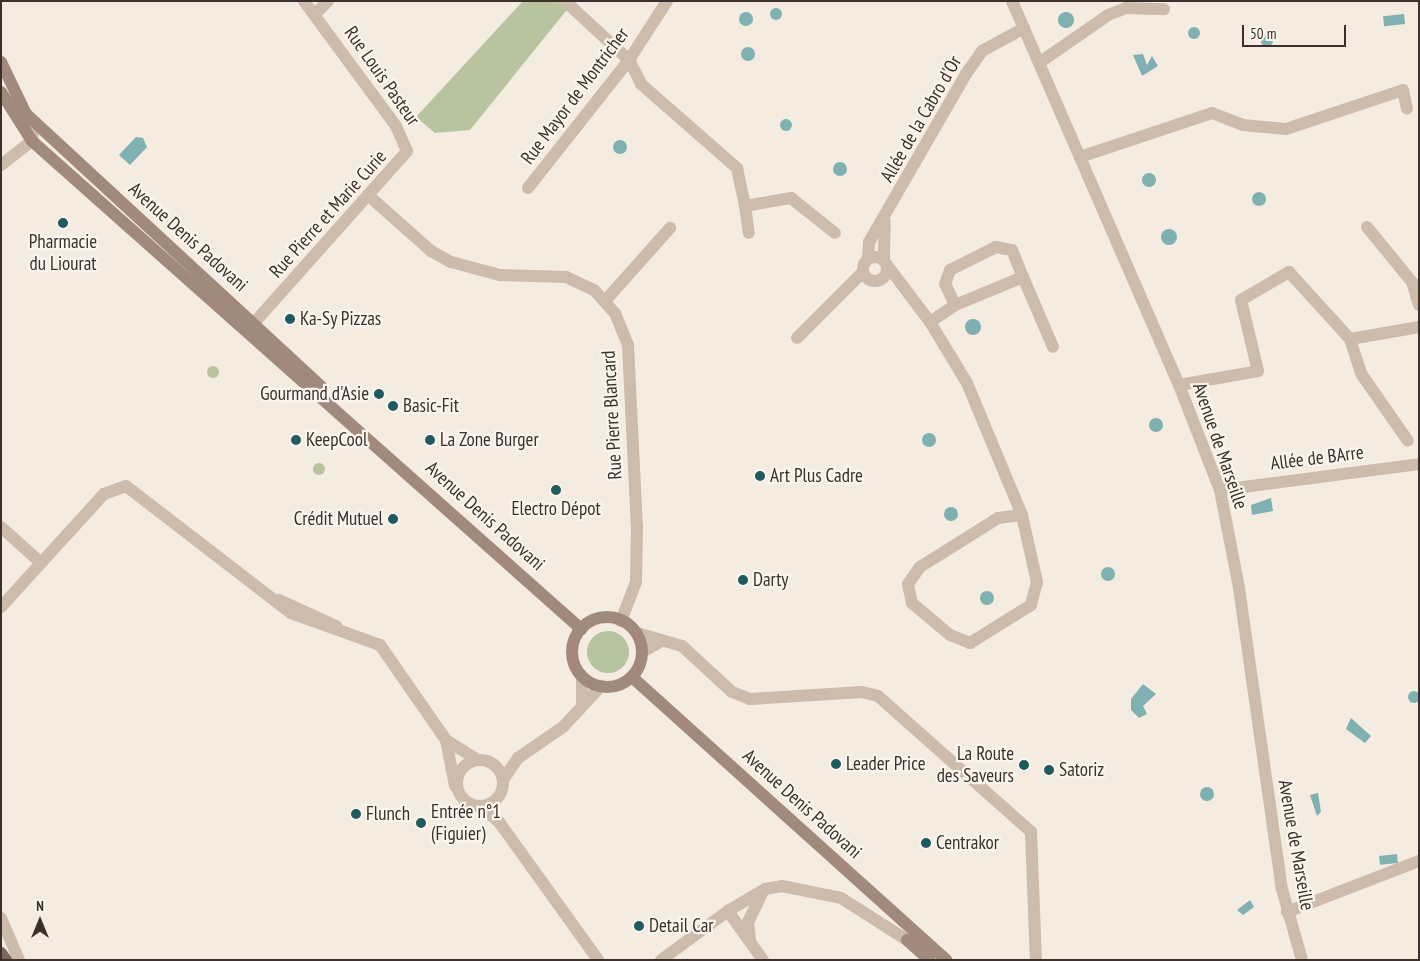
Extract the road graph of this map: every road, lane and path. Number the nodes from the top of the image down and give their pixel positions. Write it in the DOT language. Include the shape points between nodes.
graph roads {
  1 [pos="304,1"];
  2 [pos="328,1"];
  3 [pos="565,1"];
  4 [pos="667,1"];
  5 [pos="1012,1"];
  6 [pos="1164,9"];
  7 [pos="315,14"];
  8 [pos="1024,28"];
  9 [pos="629,60"];
  10 [pos="1,62"];
  11 [pos="1039,63"];
  12 [pos="1,92"];
  13 [pos="1407,109"];
  14 [pos="34,121"];
  15 [pos="32,141"];
  16 [pos="407,150"];
  17 [pos="1080,156"];
  18 [pos="1,165"];
  19 [pos="528,188"];
  20 [pos="369,196"];
  21 [pos="745,206"];
  22 [pos="885,221"];
  23 [pos="1367,227"];
  24 [pos="670,228"];
  25 [pos="749,233"];
  26 [pos="835,233"];
  27 [pos="868,258"];
  28 [pos="885,262"];
  29 [pos="863,272"];
  30 [pos="1023,277"];
  31 [pos="879,281"];
  32 [pos="908,299"];
  33 [pos="605,301"];
  34 [pos="956,305"];
  35 [pos="1419,305"];
  36 [pos="930,322"];
  37 [pos="254,323"];
  38 [pos="1419,328"];
  39 [pos="797,338"];
  40 [pos="1350,339"];
  41 [pos="1053,346"];
  42 [pos="1179,385"];
  43 [pos="363,431"];
  44 [pos="1408,441"];
  45 [pos="1419,464"];
  46 [pos="1220,490"];
  47 [pos="1022,516"];
  48 [pos="1,527"];
  49 [pos="40,562"];
  50 [pos="1,607"];
  51 [pos="621,620"];
  52 [pos="581,629"];
  53 [pos="637,634"];
  54 [pos="660,642"];
  55 [pos="642,652"];
  56 [pos="582,677"];
  57 [pos="632,677"];
  58 [pos="601,686"];
  59 [pos="582,702"];
  60 [pos="446,740"];
  61 [pos="518,758"];
  62 [pos="481,759"];
  63 [pos="503,780"];
  64 [pos="458,795"];
  65 [pos="498,798"];
  66 [pos="480,806"];
  67 [pos="499,822"];
  68 [pos="1419,861"];
  69 [pos="765,889"];
  70 [pos="728,911"];
  71 [pos="1287,912"];
  72 [pos="1,918"];
  73 [pos="907,940"];
  74 [pos="750,942"];
  75 [pos="1,953"];
  76 [pos="6,960"];
  77 [pos="19,960"];
  78 [pos="598,960"];
  79 [pos="661,960"];
  80 [pos="763,960"];
  81 [pos="929,960"];
  82 [pos="946,960"];
  83 [pos="1036,960"];
  84 [pos="1302,960"];
  1 -- 7 [label="street, Rue Louis Pasteur"];
  2 -- 7 [label="street"];
  3 -- 9 [label="street"];
  4 -- 9 [label="street, Rue Mayor de Montricher"];
  5 -- 8 [label="street, Avenue de Marseille"];
  6 -- 11 [label="street" via="1126,8 1108,15"];
  7 -- 16 [label="street, Rue Louis Pasteur" via="406,142"];
  8 -- 11 [label="street, Avenue de Marseille"];
  8 -- 22 [label="street, Allée de la Cabro d'Or" via="982,51 927,139"];
  9 -- 19 [label="street, Rue Mayor de Montricher"];
  9 -- 21 [label="street" via="641,84 736,168"];
  10 -- 14 [label="main road, Avenue Denis Padovani"];
  11 -- 17 [label="street, Avenue de Marseille"];
  12 -- 15 [label="main road, Avenue Denis Padovani"];
  13 -- 17 [label="street" via="1402,90 1286,128 1243,125 1212,113"];
  14 -- 15 [label="street"];
  14 -- 37 [label="main road, Avenue Denis Padovani"];
  15 -- 18 [label="street"];
  15 -- 43 [label="main road, Avenue Denis Padovani" via="156,255"];
  16 -- 20 [label="street, Rue Pierre et Marie Curie"];
  17 -- 42 [label="street, Avenue de Marseille"];
  20 -- 33 [label="street, Rue Pierre Blancard" via="431,251 451,262 500,275 566,277 594,290"];
  20 -- 37 [label="street, Rue Pierre et Marie Curie"];
  21 -- 25 [label="street"];
  21 -- 26 [label="street" via="790,198"];
  22 -- 27 [label="street, Allée de la Cabro d'Or" via="869,242"];
  22 -- 28 [label="street, Allée de la Cabro d'Or"];
  23 -- 35 [label="street" via="1412,282"];
  24 -- 33 [label="street"];
  27 -- 28 [label="street"];
  27 -- 29 [label="street, Allée de la Cabro d'Or"];
  28 -- 31 [label="street"];
  28 -- 32 [label="street"];
  29 -- 31 [label="street"];
  29 -- 39 [label="street"];
  30 -- 34 [label="street"];
  30 -- 34 [label="street" via="1012,250 996,247 946,276"];
  30 -- 41 [label="street"];
  31 -- 32 [label="street"];
  32 -- 36 [label="street"];
  33 -- 51 [label="street, Rue Pierre Blancard" via="624,332 629,360 637,572"];
  34 -- 36 [label="street"];
  36 -- 47 [label="street" via="967,383"];
  37 -- 43 [label="main road, Avenue Denis Padovani"];
  38 -- 40 [label="street"];
  40 -- 42 [label="street" via="1289,272 1241,300 1258,371"];
  40 -- 44 [label="street" via="1362,375"];
  42 -- 46 [label="street, Avenue de Marseille"];
  43 -- 52 [label="main road, Avenue Denis Padovani"];
  45 -- 46 [label="street, Allée de BArre"];
  46 -- 71 [label="street, Avenue de Marseille" via="1239,588"];
  47 -- 47 [label="street" via="998,518 920,567 908,584 912,603 950,635 970,643 1031,605 1038,594 1037,582"];
  48 -- 49 [label="street"];
  49 -- 50 [label="street"];
  49 -- 60 [label="street" via="104,494 126,486 304,620 369,638 388,652"];
  51 -- 52 [label="main road" via="600,618"];
  51 -- 53 [label="main road"];
  52 -- 56 [label="main road" via="573,648"];
  53 -- 54 [label="street"];
  53 -- 55 [label="main road"];
  54 -- 55 [label="street"];
  54 -- 83 [label="street" via="682,646 732,692 750,699 862,692 878,696 1031,832"];
  55 -- 57 [label="main road"];
  56 -- 58 [label="main road"];
  56 -- 59 [label="street"];
  57 -- 58 [label="main road" via="623,684"];
  57 -- 82 [label="main road, Avenue Denis Padovani"];
  58 -- 59 [label="street"];
  59 -- 61 [label="street" via="562,727"];
  60 -- 62 [label="street"];
  60 -- 64 [label="street"];
  61 -- 62 [label="street"];
  61 -- 63 [label="street"];
  62 -- 63 [label="street" via="495,764"];
  62 -- 64 [label="street" via="458,776"];
  63 -- 65 [label="street"];
  64 -- 66 [label="street"];
  65 -- 66 [label="street"];
  65 -- 67 [label="street"];
  66 -- 67 [label="street"];
  67 -- 78 [label="street"];
  68 -- 71 [label="street"];
  69 -- 70 [label="street"];
  69 -- 73 [label="street" via="810,888 841,898"];
  69 -- 74 [label="street" via="748,922"];
  70 -- 74 [label="street"];
  70 -- 79 [label="street"];
  71 -- 84 [label="street, Avenue de Marseille"];
  72 -- 77 [label="street"];
  73 -- 81 [label="main road"];
  74 -- 80 [label="street"];
  75 -- 76 [label="main road"];
}
